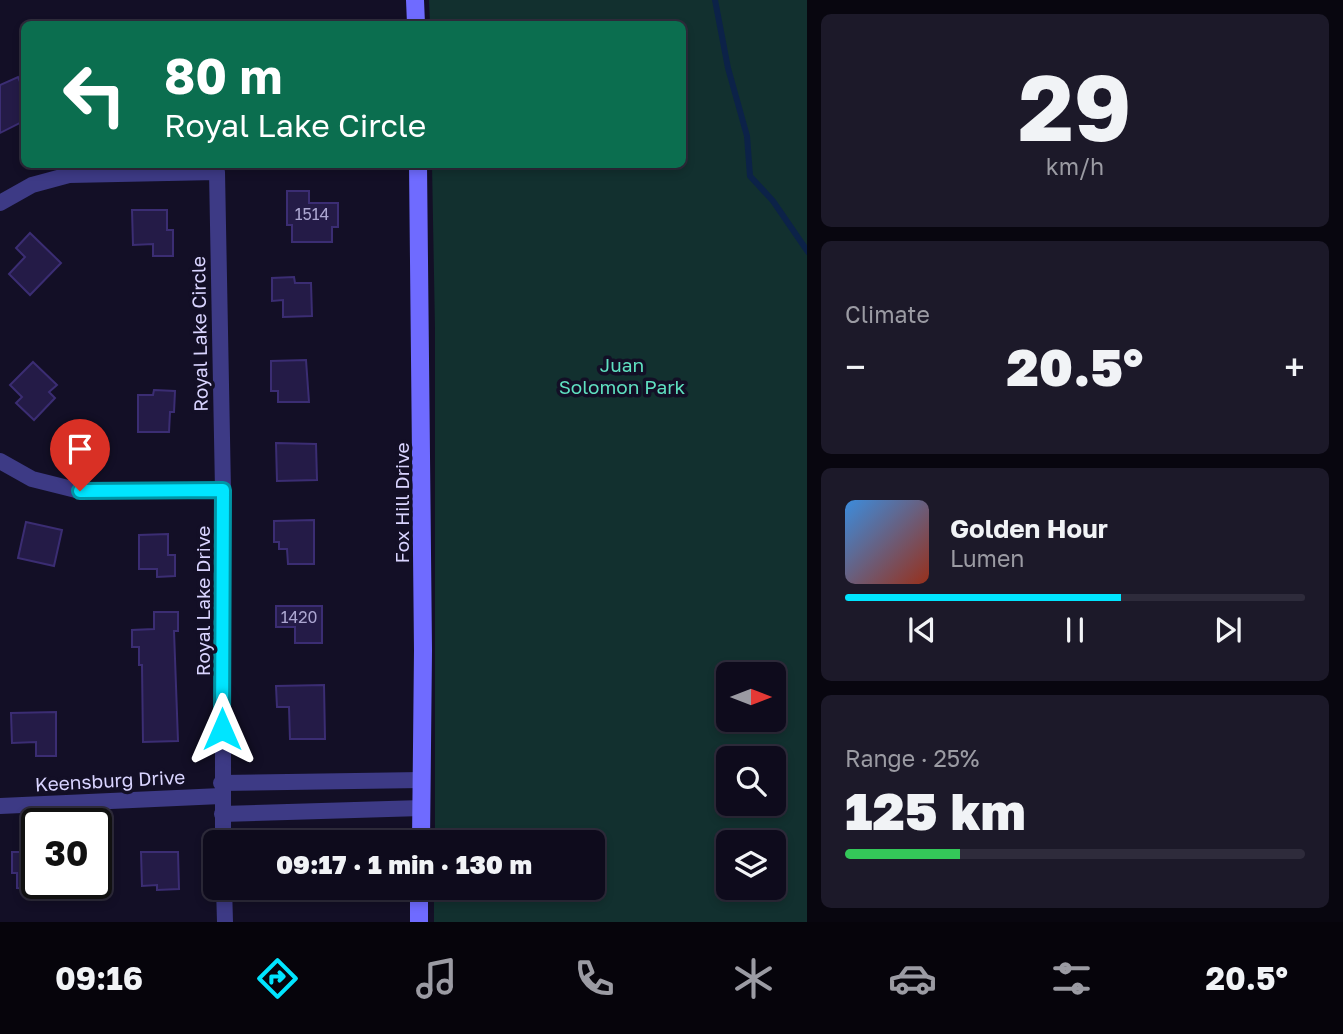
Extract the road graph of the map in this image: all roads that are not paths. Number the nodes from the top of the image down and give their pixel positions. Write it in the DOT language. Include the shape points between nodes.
graph roads {
  1 [pos="415,0"];
  2 [pos="416,21"];
  3 [pos="418,168"];
  4 [pos="0,203"];
  5 [pos="0,461"];
  6 [pos="223,490"];
  7 [pos="422,780"];
  8 [pos="222,789"];
  9 [pos="0,806"];
  10 [pos="422,808"];
  11 [pos="222,814"];
  12 [pos="223,830"];
  13 [pos="421,830"];
  14 [pos="224,900"];
  15 [pos="419,900"];
  16 [pos="225,922"];
  17 [pos="419,922"];
  1 -- 2 [label="street"];
  3 -- 7 [label="street, Fox Hill Drive"];
  4 -- 6 [label="street, Royal Lake Circle" via="32,185 69,174 217,172"];
  5 -- 6 [label="street" via="41,483 80,491"];
  6 -- 8 [label="street, Royal Lake Drive"];
  7 -- 8 [label="street, Keensburg Drive"];
  7 -- 10 [label="street, Fox Hill Drive"];
  8 -- 9 [label="street, Keensburg Drive"];
  8 -- 11 [label="street, Royal Lake Drive"];
  10 -- 11 [label="street"];
  10 -- 13 [label="street, Fox Hill Drive"];
  11 -- 12 [label="street, Royal Lake Drive"];
  14 -- 16 [label="street"];
  15 -- 17 [label="street"];
}
